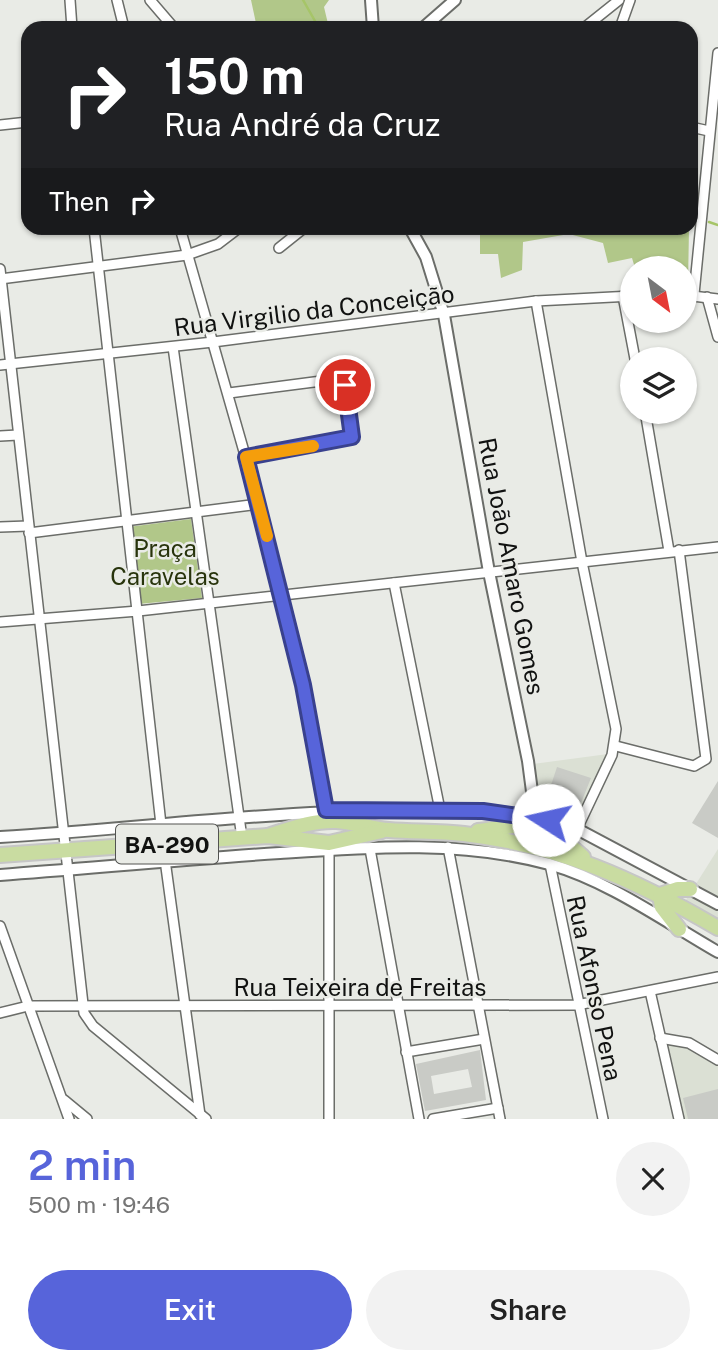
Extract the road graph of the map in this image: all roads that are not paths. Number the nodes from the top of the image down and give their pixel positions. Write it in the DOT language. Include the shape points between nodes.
graph roads {
  1 [pos="69,0"];
  2 [pos="117,0"];
  3 [pos="150,0"];
  4 [pos="371,0"];
  5 [pos="455,0"];
  6 [pos="619,0"];
  7 [pos="630,0"];
  8 [pos="71,21"];
  9 [pos="122,21"];
  10 [pos="168,21"];
  11 [pos="372,21"];
  12 [pos="432,21"];
  13 [pos="593,21"];
  14 [pos="622,21"];
  15 [pos="718,53"];
  16 [pos="21,123"];
  17 [pos="0,125"];
  18 [pos="698,129"];
  19 [pos="709,131"];
  20 [pos="706,167"];
  21 [pos="718,169"];
  22 [pos="698,227"];
  23 [pos="94,235"];
  24 [pos="182,235"];
  25 [pos="230,235"];
  26 [pos="295,235"];
  27 [pos="414,235"];
  28 [pos="697,235"];
  29 [pos="279,248"];
  30 [pos="187,255"];
  31 [pos="694,256"];
  32 [pos="98,266"];
  33 [pos="0,269"];
  34 [pos="0,279"];
  35 [pos="620,296"];
  36 [pos="697,296"];
  37 [pos="707,297"];
  38 [pos="718,299"];
  39 [pos="536,301"];
  40 [pos="444,314"];
  41 [pos="718,337"];
  42 [pos="213,342"];
  43 [pos="173,347"];
  44 [pos="108,354"];
  45 [pos="5,365"];
  46 [pos="229,393"];
  47 [pos="648,424"];
  48 [pos="18,435"];
  49 [pos="0,436"];
  50 [pos="246,457"];
  51 [pos="259,504"];
  52 [pos="196,512"];
  53 [pos="127,522"];
  54 [pos="0,527"];
  55 [pos="28,530"];
  56 [pos="718,547"];
  57 [pos="674,551"];
  58 [pos="582,562"];
  59 [pos="489,572"];
  60 [pos="394,583"];
  61 [pos="281,595"];
  62 [pos="210,603"];
  63 [pos="138,611"];
  64 [pos="38,621"];
  65 [pos="0,622"];
  66 [pos="616,746"];
  67 [pos="440,810"];
  68 [pos="322,818"];
  69 [pos="240,819"];
  70 [pos="342,821"];
  71 [pos="536,821"];
  72 [pos="162,825"];
  73 [pos="519,825"];
  74 [pos="576,829"];
  75 [pos="387,830"];
  76 [pos="552,830"];
  77 [pos="64,833"];
  78 [pos="463,833"];
  79 [pos="268,836"];
  80 [pos="0,837"];
  81 [pos="242,838"];
  82 [pos="517,843"];
  83 [pos="164,844"];
  84 [pos="329,844"];
  85 [pos="448,847"];
  86 [pos="370,849"];
  87 [pos="66,850"];
  88 [pos="0,855"];
  89 [pos="549,857"];
  90 [pos="165,860"];
  91 [pos="586,860"];
  92 [pos="68,870"];
  93 [pos="0,875"];
  94 [pos="691,889"];
  95 [pos="660,895"];
  96 [pos="718,904"];
  97 [pos="0,926"];
  98 [pos="718,928"];
  99 [pos="679,929"];
  100 [pos="718,952"];
  101 [pos="718,976"];
  102 [pos="650,991"];
  103 [pos="479,1005"];
  104 [pos="577,1005"];
  105 [pos="28,1006"];
  106 [pos="330,1006"];
  107 [pos="398,1006"];
  108 [pos="82,1007"];
  109 [pos="183,1007"];
  110 [pos="0,1013"];
  111 [pos="660,1038"];
  112 [pos="484,1039"];
  113 [pos="406,1052"];
  114 [pos="718,1059"];
  115 [pos="62,1098"];
  116 [pos="498,1108"];
  117 [pos="201,1117"];
  118 [pos="69,1119"];
  119 [pos="87,1119"];
  120 [pos="329,1119"];
  121 [pos="419,1119"];
  122 [pos="433,1119"];
  123 [pos="500,1119"];
  124 [pos="603,1119"];
  125 [pos="679,1119"];
  1 -- 8 [label="street"];
  2 -- 9 [label="street"];
  3 -- 10 [label="street"];
  4 -- 11 [label="street"];
  5 -- 12 [label="street"];
  6 -- 13 [label="street"];
  7 -- 14 [label="street"];
  15 -- 19 [label="street"];
  16 -- 17 [label="street"];
  18 -- 19 [label="street"];
  19 -- 20 [label="street"];
  20 -- 21 [label="street"];
  20 -- 22 [label="street"];
  23 -- 32 [label="street"];
  24 -- 30 [label="street"];
  25 -- 30 [label="street"];
  26 -- 29 [label="street"];
  27 -- 40 [label="street, Rua João Amaro Gomes"];
  28 -- 31 [label="street"];
  30 -- 32 [label="street"];
  30 -- 42 [label="street"];
  32 -- 34 [label="street"];
  32 -- 44 [label="street"];
  33 -- 34 [label="street"];
  34 -- 45 [label="street"];
  35 -- 39 [label="street, Rua Virgilio da Conceição"];
  36 -- 37 [label="street"];
  37 -- 38 [label="street"];
  37 -- 41 [label="street"];
  39 -- 40 [label="street, Rua Virgilio da Conceição"];
  39 -- 58 [label="street"];
  40 -- 42 [label="street, Rua Virgilio da Conceição"];
  40 -- 59 [label="street, Rua João Amaro Gomes"];
  42 -- 43 [label="street, Rua Virgilio da Conceição"];
  42 -- 46 [label="street"];
  43 -- 44 [label="street, Rua Virgilio da Conceição"];
  43 -- 52 [label="street"];
  44 -- 45 [label="street, Rua Virgilio da Conceição"];
  44 -- 53 [label="street"];
  45 -- 48 [label="street"];
  46 -- 50 [label="street"];
  46 -- 50 [label="street" via="337,379 347,390 353,434 345,440"];
  47 -- 57 [label="street"];
  48 -- 49 [label="street"];
  48 -- 55 [label="street"];
  50 -- 51 [label="street"];
  51 -- 52 [label="street"];
  51 -- 61 [label="street"];
  52 -- 53 [label="street"];
  52 -- 62 [label="street"];
  53 -- 55 [label="street"];
  53 -- 63 [label="street"];
  54 -- 55 [label="street"];
  55 -- 64 [label="street"];
  56 -- 57 [label="street"];
  57 -- 58 [label="street"];
  57 -- 66 [label="street" via="706,759 694,766"];
  58 -- 59 [label="street"];
  58 -- 66 [label="street" via="614,714"];
  59 -- 60 [label="street"];
  59 -- 71 [label="street, Rua João Amaro Gomes"];
  60 -- 61 [label="street"];
  60 -- 67 [label="street"];
  61 -- 62 [label="street"];
  61 -- 68 [label="street" via="303,685"];
  62 -- 63 [label="street"];
  62 -- 69 [label="street"];
  63 -- 64 [label="street"];
  63 -- 72 [label="street"];
  64 -- 65 [label="street"];
  64 -- 77 [label="street"];
  66 -- 74 [label="street"];
  67 -- 68 [label="street"];
  67 -- 71 [label="street"];
  68 -- 69 [label="street"];
  68 -- 70 [label="main road, BA-290"];
  68 -- 79 [label="main road, BA-290"];
  68 -- 84 [label="main road" via="312,833"];
  69 -- 72 [label="street"];
  69 -- 81 [label="street"];
  70 -- 75 [label="main road, BA-290"];
  70 -- 84 [label="main road" via="345,832"];
  71 -- 73 [label="main road"];
  71 -- 74 [label="street"];
  71 -- 76 [label="main road"];
  72 -- 77 [label="street"];
  72 -- 83 [label="street"];
  73 -- 78 [label="main road"];
  73 -- 82 [label="main road"];
  74 -- 94 [label="street"];
  75 -- 78 [label="main road, BA-290"];
  75 -- 84 [label="main road, BA-290"];
  76 -- 89 [label="main road"];
  76 -- 91 [label="main road"];
  77 -- 80 [label="street"];
  77 -- 87 [label="street"];
  78 -- 82 [label="main road, BA-290"];
  79 -- 81 [label="main road, BA-290"];
  79 -- 84 [label="main road, BA-290"];
  81 -- 83 [label="main road, BA-290"];
  82 -- 89 [label="main road, BA-290"];
  83 -- 87 [label="main road, BA-290"];
  83 -- 90 [label="street"];
  84 -- 86 [label="street"];
  84 -- 90 [label="street"];
  84 -- 106 [label="street"];
  85 -- 86 [label="street"];
  85 -- 89 [label="street"];
  85 -- 103 [label="street"];
  86 -- 107 [label="street"];
  87 -- 88 [label="main road, BA-290"];
  87 -- 92 [label="street"];
  89 -- 91 [label="main road, BA-290"];
  89 -- 99 [label="street"];
  89 -- 104 [label="street, Rua Afonso Pena"];
  90 -- 92 [label="street"];
  90 -- 109 [label="street"];
  91 -- 95 [label="main road, BA-290"];
  92 -- 93 [label="street"];
  92 -- 108 [label="street"];
  94 -- 95 [label="main road"];
  94 -- 96 [label="street"];
  95 -- 98 [label="main road, BA-290"];
  95 -- 99 [label="main road" via="662,907"];
  97 -- 105 [label="street"];
  99 -- 100 [label="street"];
  101 -- 102 [label="street, Rua Teixeira de Freitas"];
  102 -- 104 [label="street, Rua Teixeira de Freitas"];
  102 -- 111 [label="street"];
  103 -- 104 [label="street, Rua Teixeira de Freitas"];
  103 -- 107 [label="street, Rua Teixeira de Freitas"];
  103 -- 112 [label="street"];
  104 -- 124 [label="street, Rua Afonso Pena"];
  105 -- 108 [label="street, Rua Teixeira de Freitas"];
  105 -- 110 [label="street, Rua Teixeira de Freitas"];
  105 -- 115 [label="street"];
  106 -- 107 [label="street, Rua Teixeira de Freitas"];
  106 -- 109 [label="street, Rua Teixeira de Freitas"];
  106 -- 120 [label="street"];
  107 -- 113 [label="street"];
  108 -- 109 [label="street, Rua Teixeira de Freitas"];
  108 -- 117 [label="street" via="93,1026"];
  109 -- 117 [label="street"];
  111 -- 114 [label="street" via="689,1043"];
  111 -- 125 [label="street"];
  112 -- 113 [label="street"];
  112 -- 116 [label="street"];
  113 -- 121 [label="street"];
  115 -- 118 [label="street"];
  115 -- 119 [label="street"];
  116 -- 122 [label="street"];
  116 -- 123 [label="street"];
}
